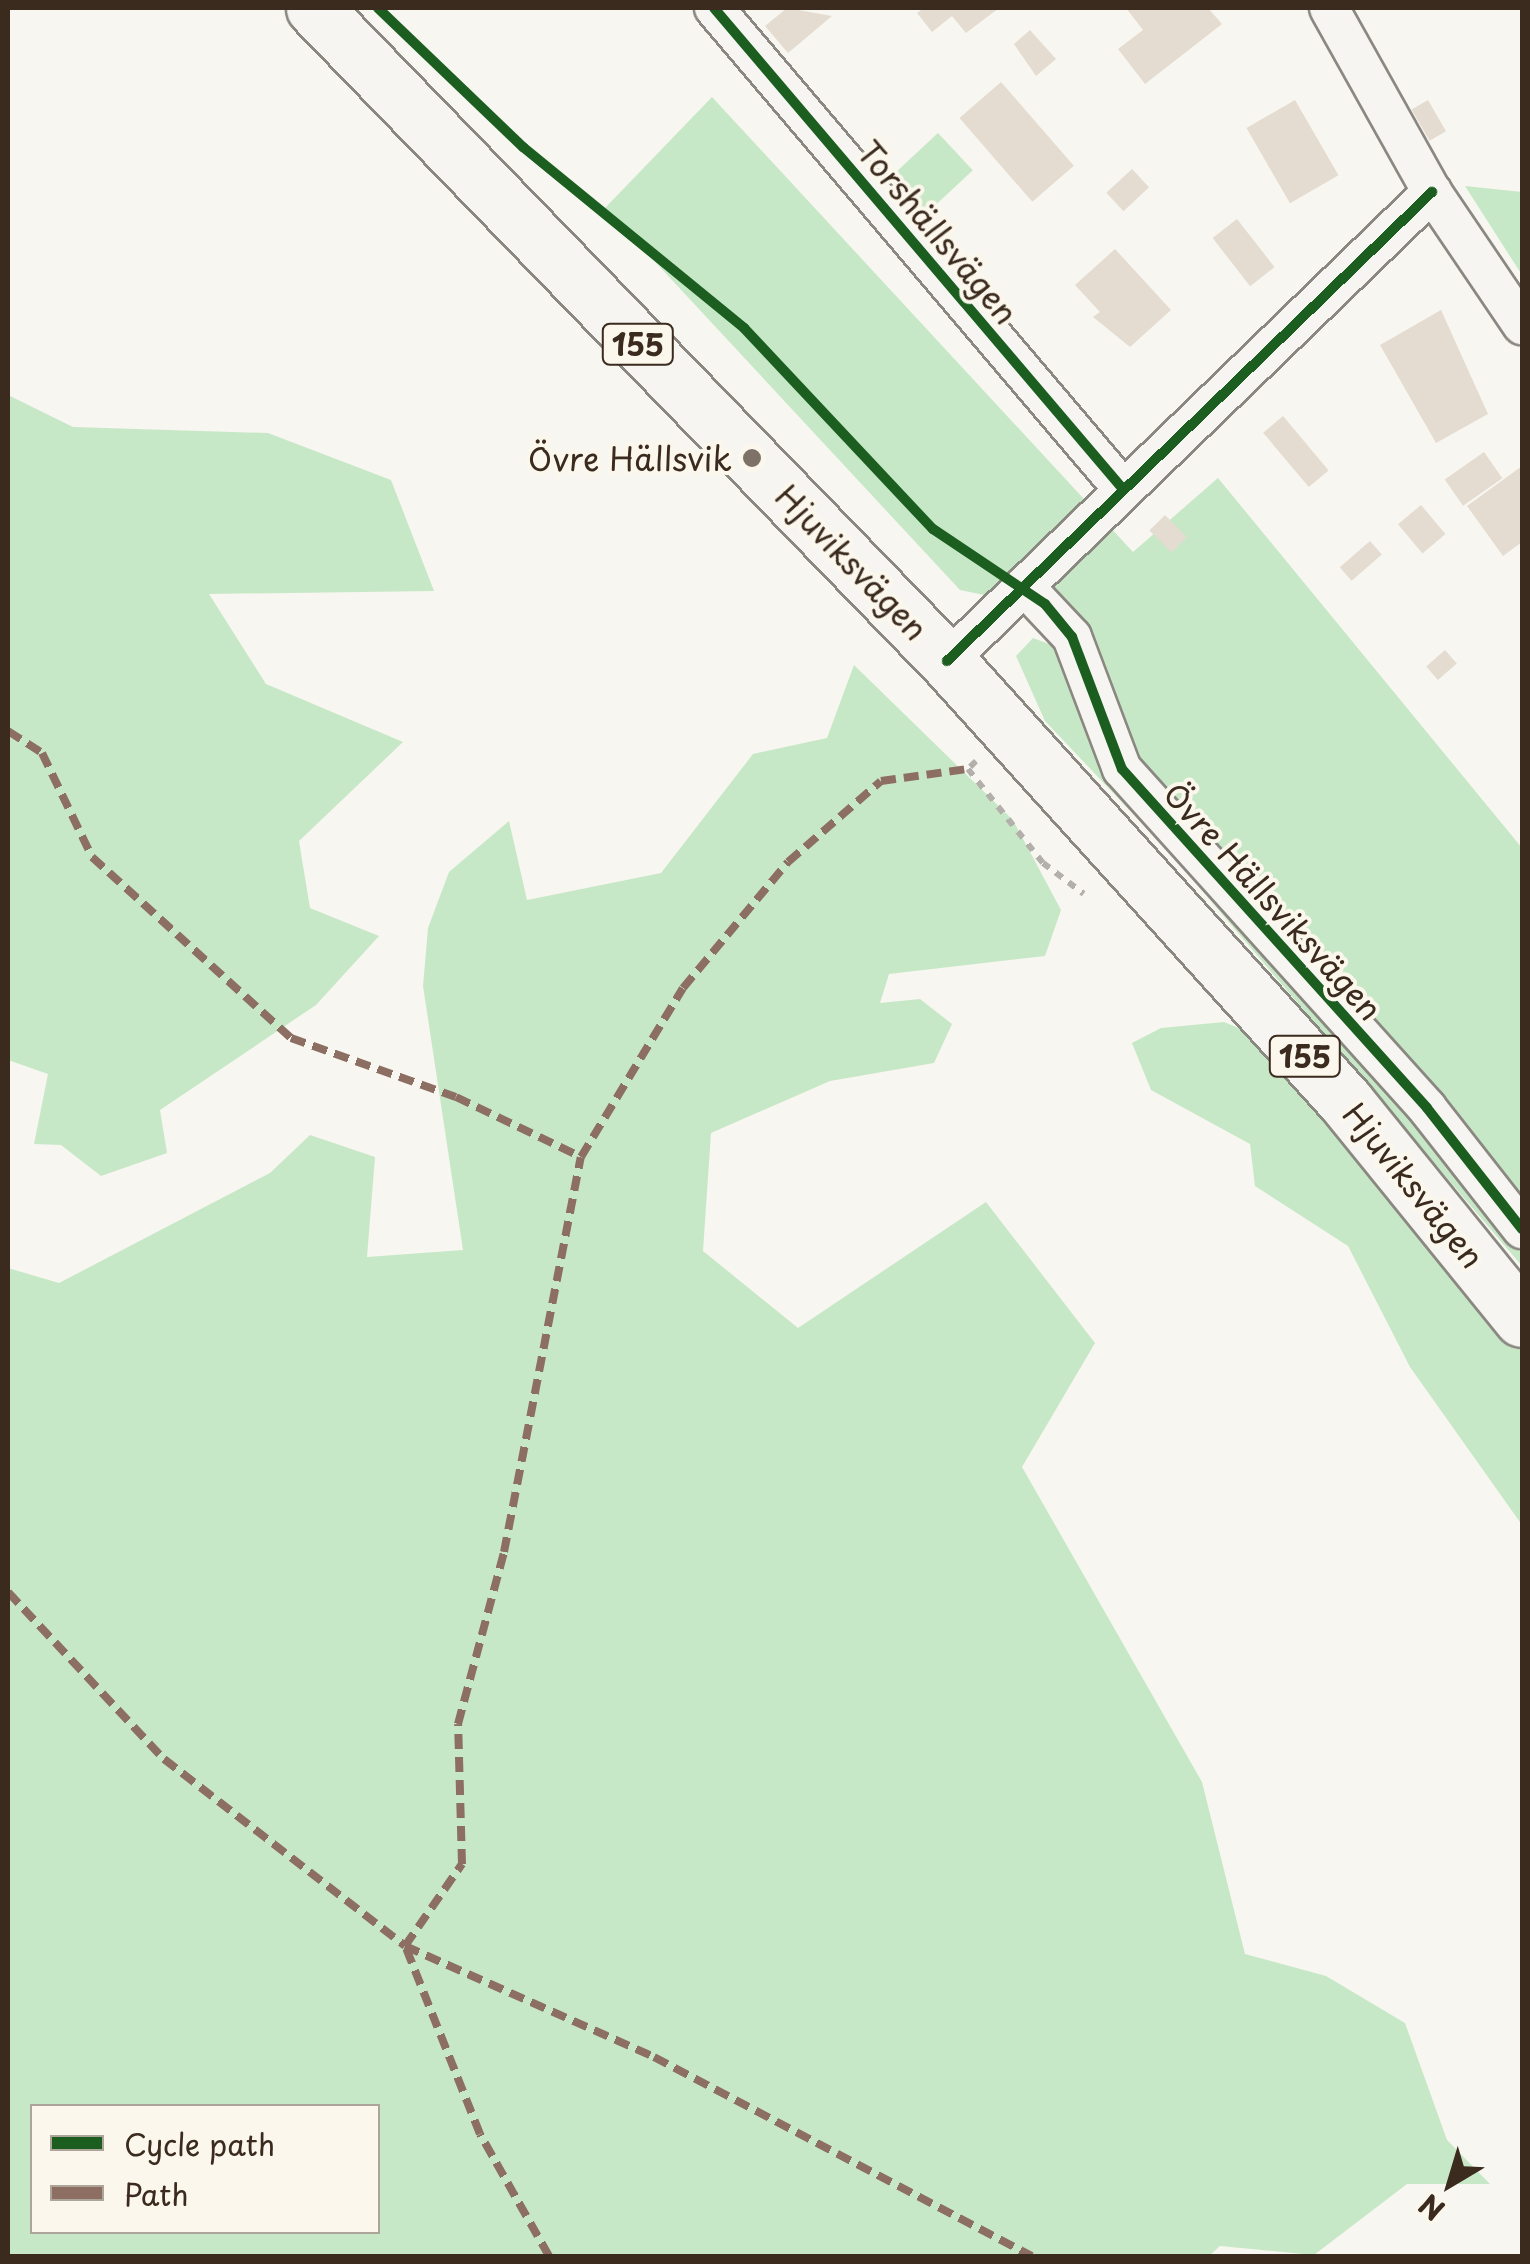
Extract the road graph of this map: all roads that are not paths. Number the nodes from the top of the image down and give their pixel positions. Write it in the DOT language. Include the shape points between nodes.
graph roads {
  1 [pos="314,8"];
  2 [pos="714,8"];
  3 [pos="1329,8"];
  4 [pos="1432,192"];
  5 [pos="1522,326"];
  6 [pos="1123,489"];
  7 [pos="1024,586"];
  8 [pos="947,661"];
  9 [pos="1522,1229"];
  10 [pos="1522,1319"];
  1 -- 8 [label="main road, Hjuviksvägen / 155"];
  2 -- 6 [label="street, Torshällsvägen"];
  3 -- 4 [label="street"];
  4 -- 5 [label="street"];
  4 -- 6 [label="street"];
  6 -- 7 [label="street"];
  7 -- 8 [label="street"];
  7 -- 9 [label="street, Övre Hällsviksvägen" via="1072,637 1122,768 1427,1108"];
  8 -- 10 [label="main road, Hjuviksvägen / 155" via="1346,1102"];
}
